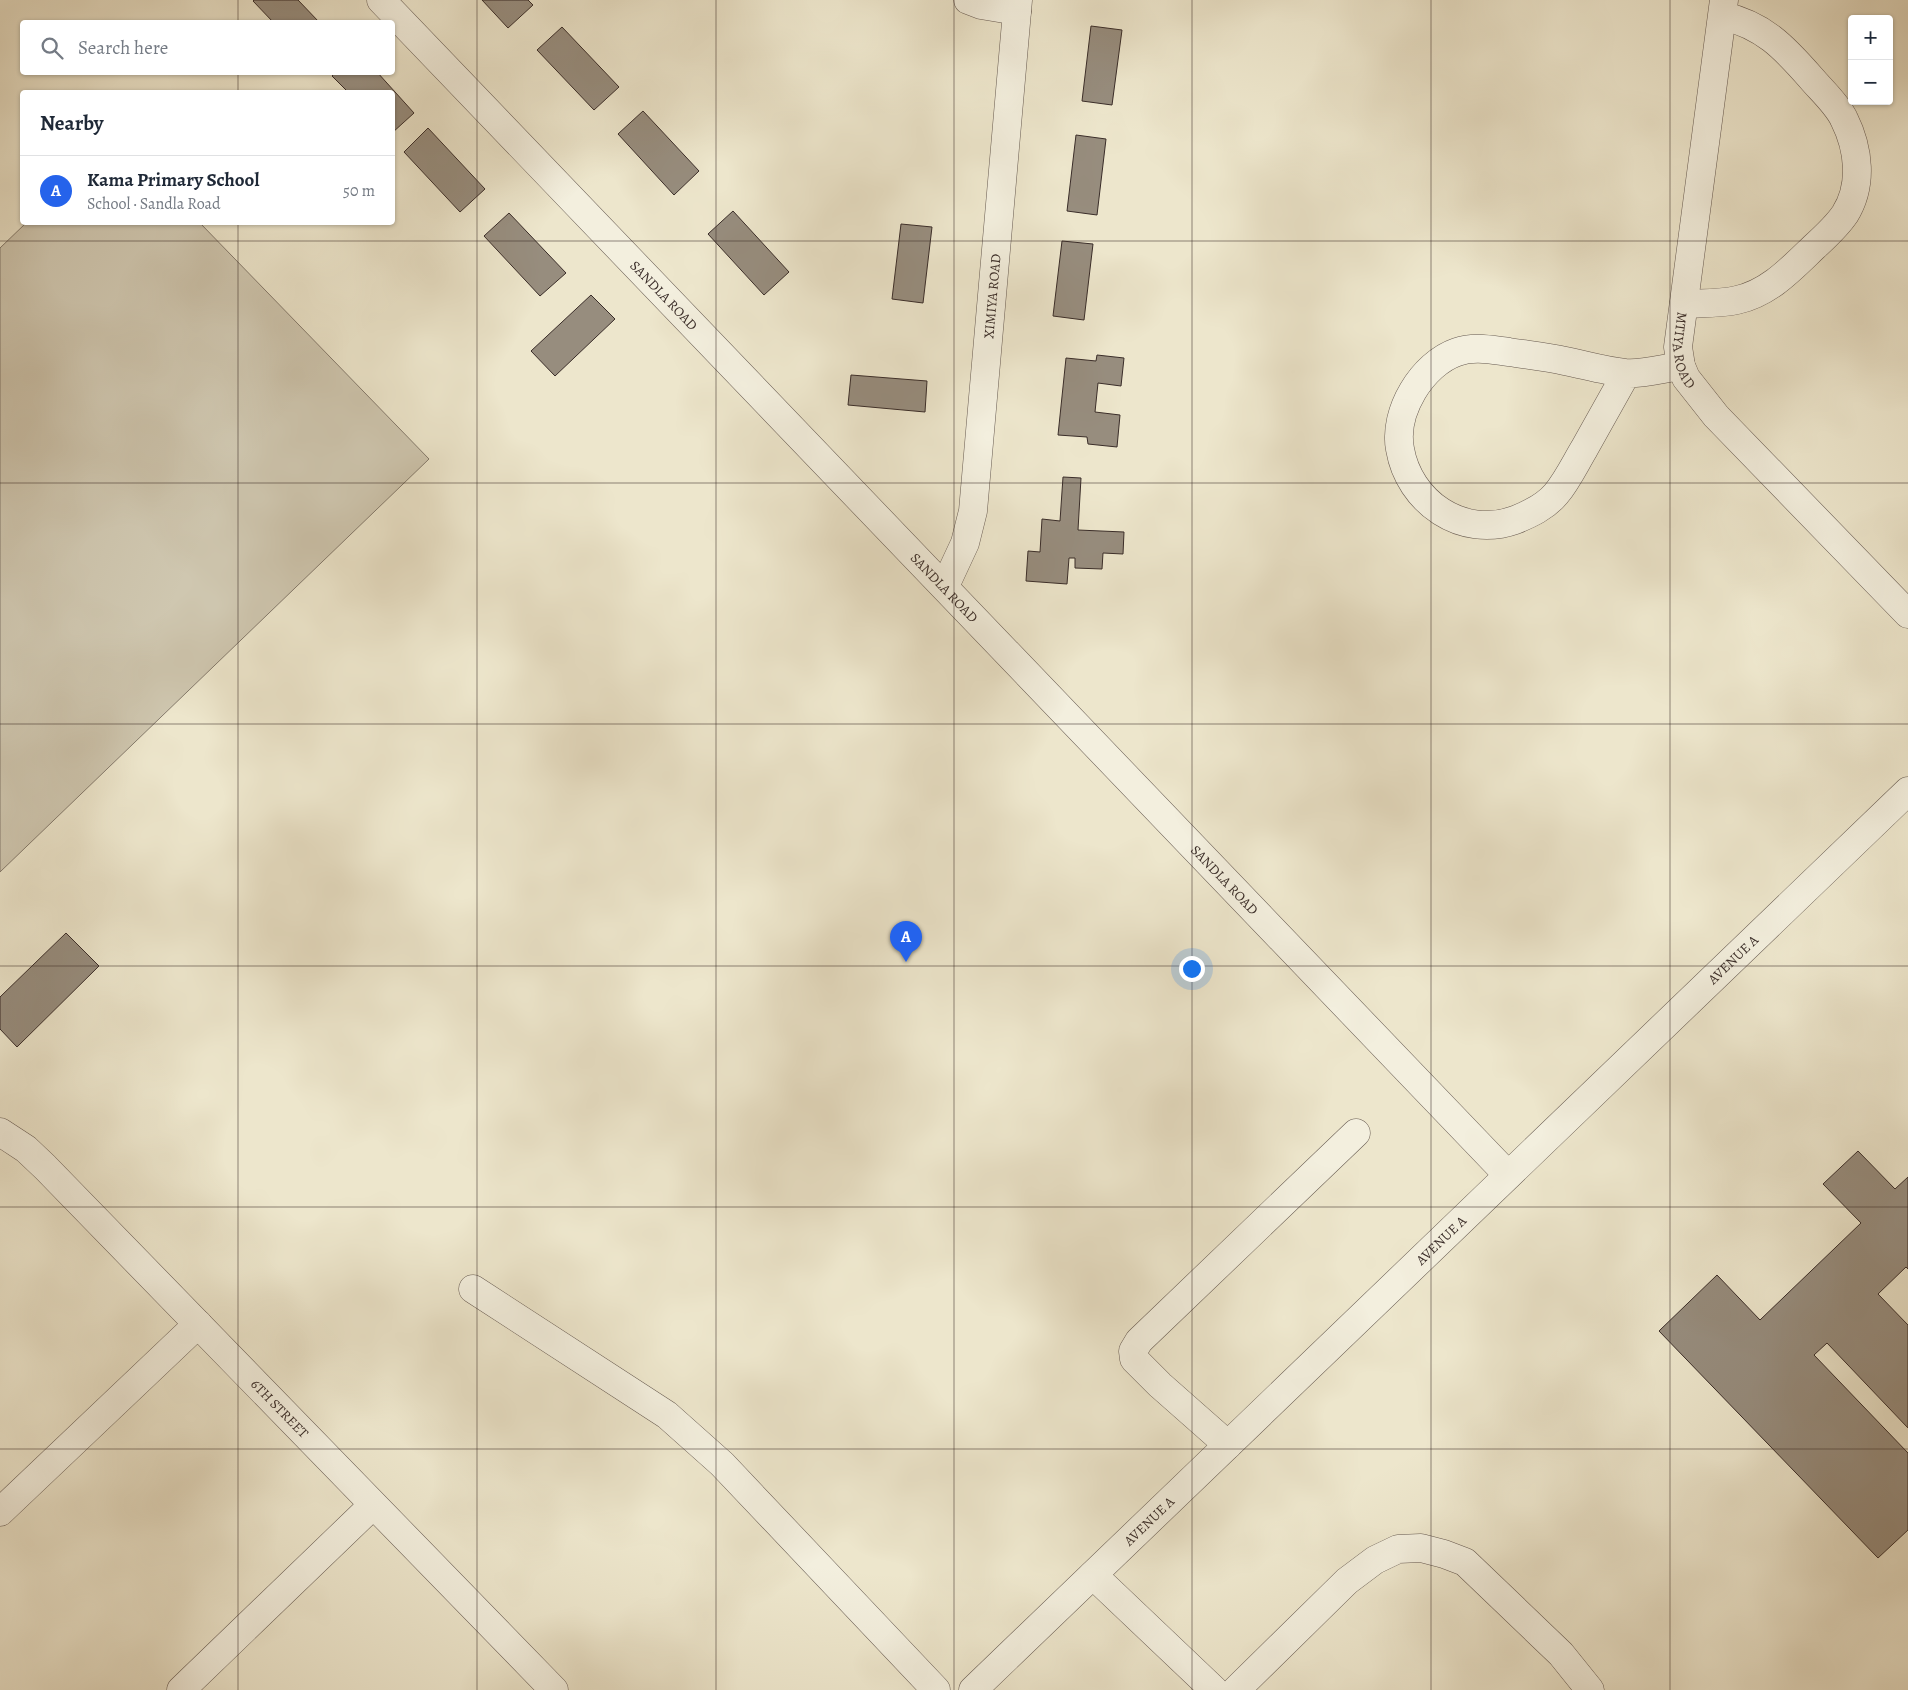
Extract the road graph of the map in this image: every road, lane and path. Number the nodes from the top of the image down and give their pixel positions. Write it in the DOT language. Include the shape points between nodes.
graph roads {
  1 [pos="381,0"];
  2 [pos="968,0"];
  3 [pos="1018,6"];
  4 [pos="1724,8"];
  5 [pos="1684,304"];
  6 [pos="1681,366"];
  7 [pos="1626,374"];
  8 [pos="945,586"];
  9 [pos="1908,614"];
  10 [pos="1908,791"];
  11 [pos="0,1132"];
  12 [pos="1356,1133"];
  13 [pos="1508,1175"];
  14 [pos="473,1289"];
  15 [pos="198,1324"];
  16 [pos="1228,1445"];
  17 [pos="373,1504"];
  18 [pos="0,1512"];
  19 [pos="1093,1576"];
  20 [pos="547,1687"];
  21 [pos="181,1690"];
  22 [pos="936,1690"];
  23 [pos="973,1690"];
  24 [pos="1214,1690"];
  25 [pos="1236,1690"];
  26 [pos="1590,1690"];
  1 -- 8 [label="street, SANDLA ROAD"];
  2 -- 3 [label="street" via="981,5"];
  3 -- 8 [label="street, XIMIYA ROAD" via="973,511 965,543"];
  4 -- 5 [label="street, MTIYA ROAD"];
  4 -- 5 [label="street" via="1777,42 1844,118 1857,160 1857,177 1845,214 1800,261 1766,289 1737,300"];
  5 -- 6 [label="street, MTIYA ROAD" via="1678,347"];
  6 -- 7 [label="street"];
  6 -- 9 [label="street, MTIYA ROAD" via="1686,378 1716,416"];
  7 -- 7 [label="street" via="1562,360 1483,349 1456,352 1429,368 1408,400 1399,447 1414,486 1435,508 1453,519 1482,526 1503,524 1534,512 1556,495"];
  8 -- 13 [label="street, SANDLA ROAD"];
  10 -- 13 [label="street, AVENUE A"];
  11 -- 15 [label="street, 6TH STREET" via="26,1149 45,1167"];
  12 -- 16 [label="street" via="1132,1350 1134,1359 1147,1372"];
  13 -- 16 [label="street, AVENUE A"];
  14 -- 22 [label="street" via="667,1415 722,1464"];
  15 -- 17 [label="street, 6TH STREET"];
  15 -- 18 [label="street"];
  16 -- 19 [label="street, AVENUE A"];
  17 -- 20 [label="street, 6TH STREET"];
  17 -- 21 [label="street"];
  19 -- 23 [label="street, AVENUE A"];
  19 -- 24 [label="street"];
  25 -- 26 [label="street" via="1346,1581 1375,1560 1398,1549 1421,1548 1465,1562 1561,1654"];
}
